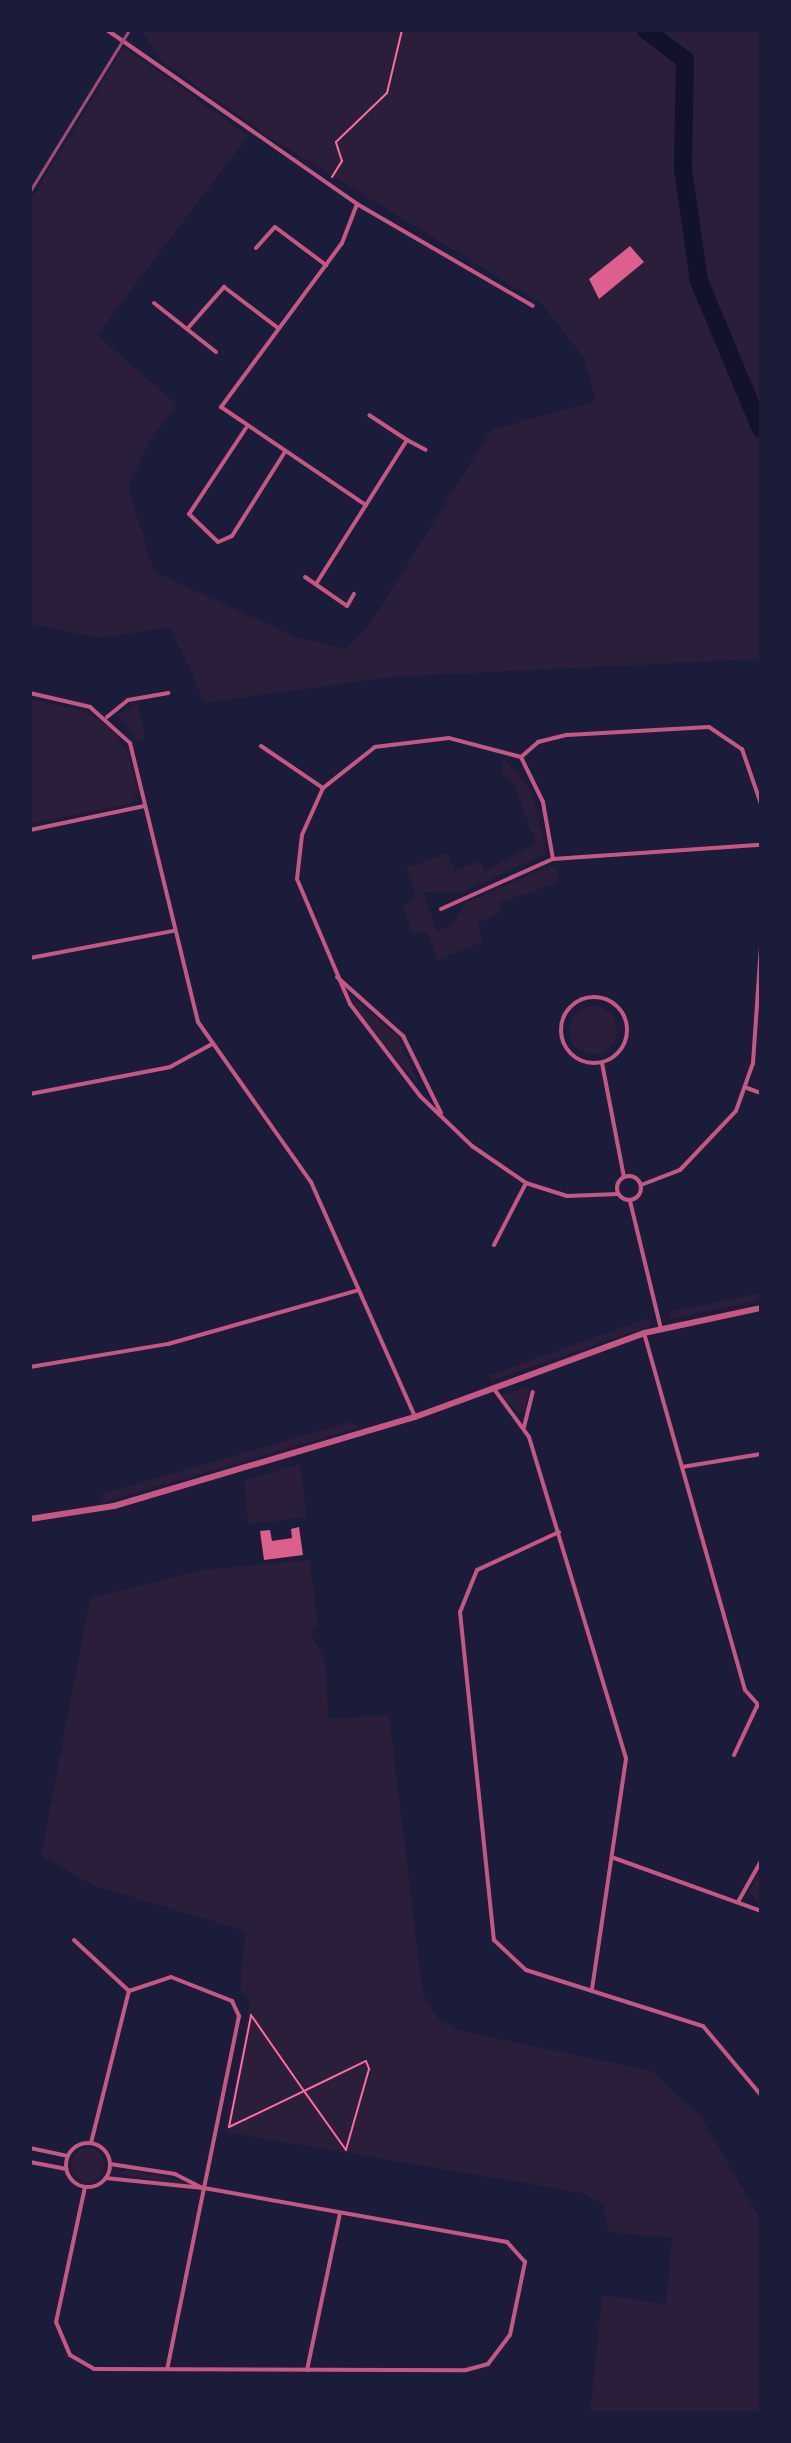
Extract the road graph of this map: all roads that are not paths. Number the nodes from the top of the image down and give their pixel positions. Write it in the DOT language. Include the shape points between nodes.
graph roads {
  1 [pos="107,30"];
  2 [pos="357,204"];
  3 [pos="256,248"];
  4 [pos="326,265"];
  5 [pos="154,303"];
  6 [pos="533,306"];
  7 [pos="188,328"];
  8 [pos="278,328"];
  9 [pos="216,352"];
  10 [pos="369,415"];
  11 [pos="246,428"];
  12 [pos="407,440"];
  13 [pos="426,450"];
  14 [pos="285,452"];
  15 [pos="366,505"];
  16 [pos="305,577"];
  17 [pos="316,584"];
  18 [pos="354,594"];
  19 [pos="30,693"];
  20 [pos="168,693"];
  21 [pos="107,717"];
  22 [pos="261,746"];
  23 [pos="521,757"];
  24 [pos="323,788"];
  25 [pos="761,804"];
  26 [pos="146,806"];
  27 [pos="30,830"];
  28 [pos="761,845"];
  29 [pos="553,859"];
  30 [pos="441,909"];
  31 [pos="173,931"];
  32 [pos="761,947"];
  33 [pos="30,958"];
  34 [pos="335,975"];
  35 [pos="212,1044"];
  36 [pos="602,1063"];
  37 [pos="747,1088"];
  38 [pos="761,1093"];
  39 [pos="30,1094"];
  40 [pos="448,1122"];
  41 [pos="624,1177"];
  42 [pos="526,1183"];
  43 [pos="641,1185"];
  44 [pos="618,1194"];
  45 [pos="630,1201"];
  46 [pos="494,1245"];
  47 [pos="359,1290"];
  48 [pos="761,1308"];
  49 [pos="661,1329"];
  50 [pos="644,1333"];
  51 [pos="30,1367"];
  52 [pos="494,1389"];
  53 [pos="533,1392"];
  54 [pos="415,1417"];
  55 [pos="524,1427"];
  56 [pos="761,1454"];
  57 [pos="682,1467"];
  58 [pos="30,1519"];
  59 [pos="559,1532"];
  60 [pos="759,1707"];
  61 [pos="734,1755"];
  62 [pos="614,1858"];
  63 [pos="761,1861"];
  64 [pos="738,1902"];
  65 [pos="761,1911"];
  66 [pos="74,1940"];
  67 [pos="592,1988"];
  68 [pos="129,1991"];
  69 [pos="761,2095"];
  70 [pos="91,2143"];
  71 [pos="30,2148"];
  72 [pos="68,2156"];
  73 [pos="30,2162"];
  74 [pos="110,2164"];
  75 [pos="66,2169"];
  76 [pos="106,2178"];
  77 [pos="85,2187"];
  78 [pos="203,2188"];
  79 [pos="340,2214"];
  80 [pos="167,2369"];
  81 [pos="307,2370"];
  1 -- 2 [label="street"];
  2 -- 4 [label="street"];
  2 -- 6 [label="street"];
  3 -- 4 [label="street" via="275,227"];
  4 -- 8 [label="street"];
  5 -- 7 [label="street"];
  7 -- 8 [label="street" via="224,287"];
  7 -- 9 [label="street"];
  8 -- 11 [label="street" via="222,400 224,413"];
  10 -- 12 [label="street"];
  11 -- 14 [label="street"];
  11 -- 14 [label="street" via="189,514 218,542 232,536"];
  12 -- 13 [label="street"];
  12 -- 15 [label="street"];
  14 -- 15 [label="street"];
  15 -- 17 [label="street"];
  16 -- 17 [label="street"];
  17 -- 18 [label="street" via="347,606"];
  19 -- 21 [label="street"];
  20 -- 21 [label="street" via="128,700"];
  21 -- 26 [label="street" via="133,752"];
  22 -- 24 [label="street"];
  23 -- 24 [label="street" via="462,739 400,740 375,747"];
  23 -- 25 [label="street" via="538,742 567,735 709,727 742,749"];
  23 -- 29 [label="street" via="543,802"];
  24 -- 34 [label="street" via="302,835 297,879"];
  26 -- 27 [label="street"];
  26 -- 31 [label="street"];
  28 -- 29 [label="street"];
  29 -- 30 [label="street"];
  31 -- 33 [label="street"];
  31 -- 35 [label="street" via="188,997"];
  32 -- 37 [label="street"];
  34 -- 40 [label="street" via="366,1028"];
  34 -- 40 [label="street" via="403,1036"];
  35 -- 39 [label="street" via="170,1067"];
  35 -- 47 [label="street" via="311,1182"];
  36 -- 36 [label="street" via="578,1060 561,1037 564,1016 585,998 614,1004 626,1022 625,1043"];
  36 -- 41 [label="street"];
  37 -- 38 [label="street"];
  37 -- 43 [label="street" via="723,1133 702,1152"];
  40 -- 42 [label="street"];
  41 -- 43 [label="street"];
  41 -- 44 [label="street"];
  42 -- 44 [label="street" via="567,1196"];
  42 -- 46 [label="street"];
  43 -- 45 [label="street"];
  44 -- 45 [label="street"];
  45 -- 49 [label="street"];
  47 -- 51 [label="street" via="154,1348"];
  47 -- 54 [label="street"];
  48 -- 49 [label="street"];
  49 -- 50 [label="street"];
  50 -- 52 [label="street"];
  50 -- 57 [label="street"];
  52 -- 54 [label="street"];
  52 -- 55 [label="street"];
  53 -- 55 [label="street"];
  54 -- 58 [label="street" via="114,1506"];
  55 -- 59 [label="street"];
  56 -- 57 [label="street"];
  57 -- 60 [label="street" via="745,1690"];
  59 -- 62 [label="street" via="623,1741"];
  59 -- 67 [label="street" via="477,1570 460,1612 494,1940 526,1970"];
  60 -- 61 [label="street"];
  62 -- 64 [label="street"];
  62 -- 67 [label="street"];
  63 -- 64 [label="street"];
  64 -- 65 [label="street"];
  66 -- 68 [label="street"];
  67 -- 69 [label="street" via="703,2026"];
  68 -- 70 [label="street"];
  68 -- 78 [label="street" via="171,1977 232,2001 238,2010"];
  70 -- 72 [label="street"];
  70 -- 74 [label="street"];
  71 -- 72 [label="street"];
  72 -- 75 [label="street"];
  73 -- 75 [label="street"];
  74 -- 76 [label="street"];
  74 -- 78 [label="street" via="175,2174"];
  75 -- 77 [label="street"];
  76 -- 77 [label="street"];
  76 -- 78 [label="street"];
  77 -- 80 [label="street" via="56,2322 60,2339 78,2362 100,2371"];
  78 -- 79 [label="street"];
  78 -- 80 [label="street"];
  79 -- 81 [label="street"];
  79 -- 81 [label="street" via="520,2249 525,2269 510,2335 488,2364 466,2370"];
  80 -- 81 [label="street"];
}
